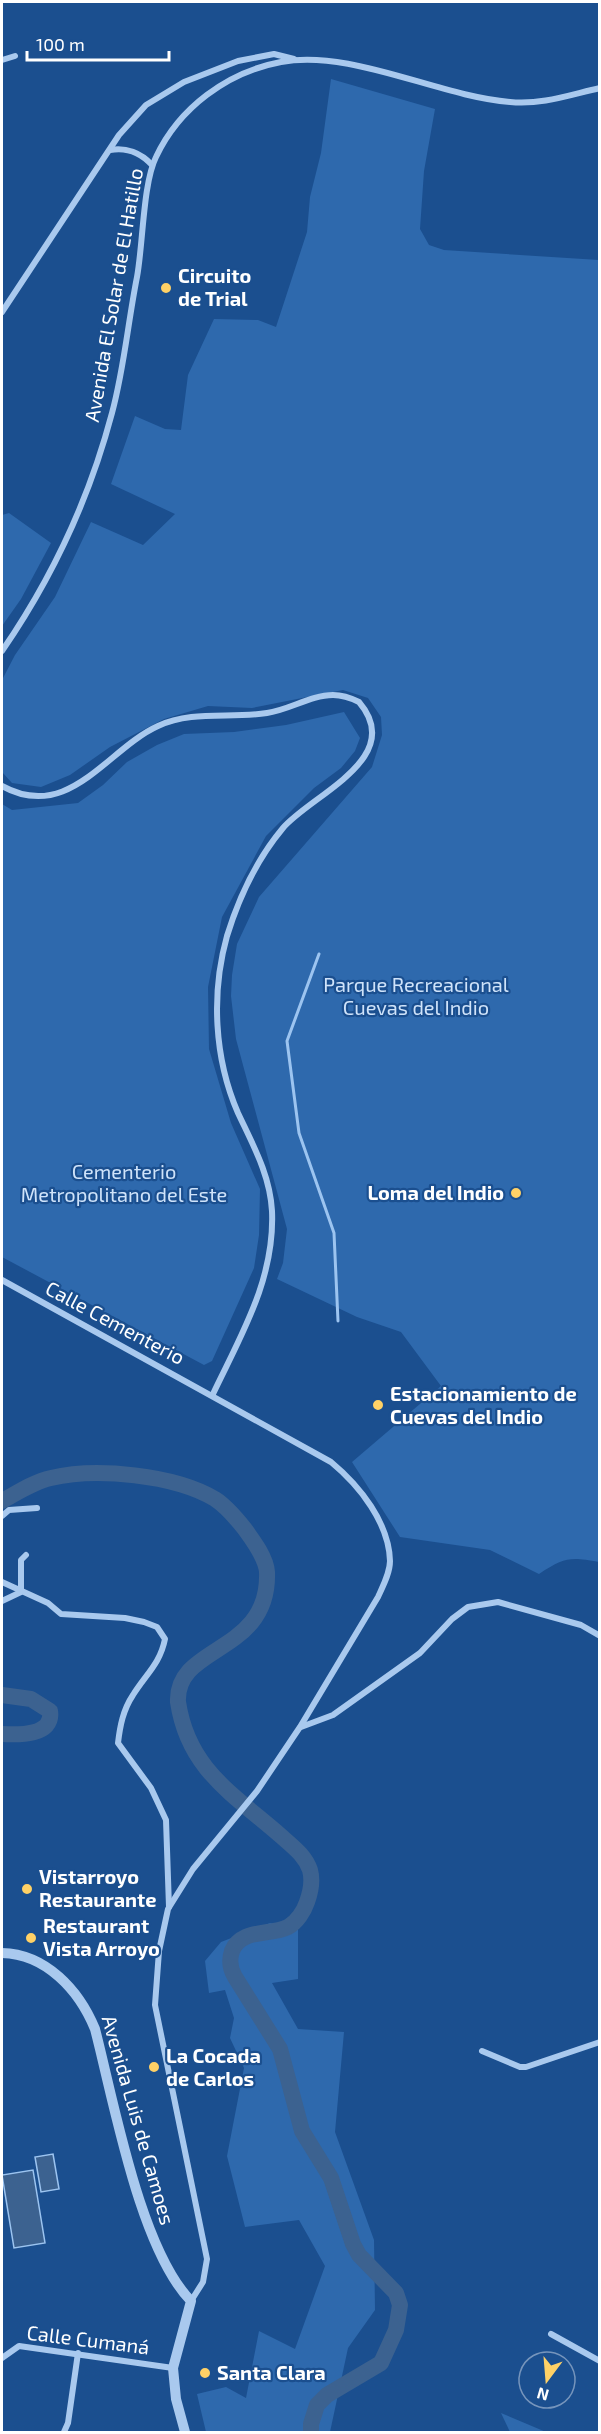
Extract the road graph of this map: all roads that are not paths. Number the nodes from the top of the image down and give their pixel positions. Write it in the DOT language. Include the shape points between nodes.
graph roads {
  1 [pos="15,56"];
  2 [pos="2,60"];
  3 [pos="298,60"];
  4 [pos="600,88"];
  5 [pos="110,150"];
  6 [pos="152,165"];
  7 [pos="2,312"];
  8 [pos="2,651"];
  9 [pos="2,786"];
  10 [pos="2,1280"];
  11 [pos="213,1394"];
  12 [pos="37,1508"];
  13 [pos="2,1516"];
  14 [pos="26,1555"];
  15 [pos="2,1582"];
  16 [pos="21,1592"];
  17 [pos="2,1601"];
  18 [pos="600,1636"];
  19 [pos="300,1727"];
  20 [pos="169,1908"];
  21 [pos="2,1953"];
  22 [pos="600,2042"];
  23 [pos="482,2051"];
  24 [pos="191,2301"];
  25 [pos="551,2334"];
  26 [pos="78,2353"];
  27 [pos="2,2358"];
  28 [pos="600,2361"];
  29 [pos="173,2368"];
  30 [pos="64,2433"];
  31 [pos="185,2433"];
  1 -- 2 [label="street"];
  3 -- 4 [label="street, Avenida El Solar de El Hatillo" via="360,68 511,103 553,101"];
  3 -- 5 [label="street" via="274,54 238,61 184,82 140,112"];
  3 -- 6 [label="street, Avenida El Solar de El Hatillo" via="240,74 208,94 182,118"];
  5 -- 6 [label="street" via="128,150"];
  5 -- 7 [label="street"];
  6 -- 8 [label="street, Avenida El Solar de El Hatillo" via="118,386 99,461 54,567"];
  9 -- 11 [label="street" via="26,794 57,792 86,781 155,727 189,717 267,713 331,695 359,702 369,716 371,736 359,765 285,825 261,858 233,917 222,957 217,999 220,1048 233,1099 263,1168 271,1203 271,1226 270,1252 259,1297"];
  10 -- 11 [label="street, Calle Cementerio"];
  11 -- 19 [label="street, Calle Cementerio" via="332,1462 369,1504 386,1540 390,1563 383,1584"];
  12 -- 13 [label="street" via="9,1510"];
  14 -- 16 [label="street" via="21,1560"];
  15 -- 16 [label="street"];
  16 -- 17 [label="street"];
  16 -- 20 [label="street" via="48,1603 61,1614 144,1622 157,1627 165,1639 162,1656 120,1722 118,1743 151,1788 166,1820"];
  18 -- 19 [label="street" via="581,1625 498,1602 468,1607 420,1653 392,1673 333,1715"];
  19 -- 20 [label="street, Calle Cementerio" via="257,1791 193,1869"];
  20 -- 24 [label="street" via="159,1951 155,2005 207,2259 203,2283"];
  21 -- 24 [label="street, Avenida Luis de Camoes" via="23,1956 53,1972 86,2008 96,2028 130,2166 155,2241 173,2277"];
  22 -- 23 [label="street" via="520,2067"];
  24 -- 29 [label="street"];
  25 -- 28 [label="street"];
  26 -- 27 [label="street, Calle Cumaná" via="19,2346"];
  26 -- 29 [label="street, Calle Cumaná"];
  26 -- 30 [label="street"];
  29 -- 31 [label="street"];
}
